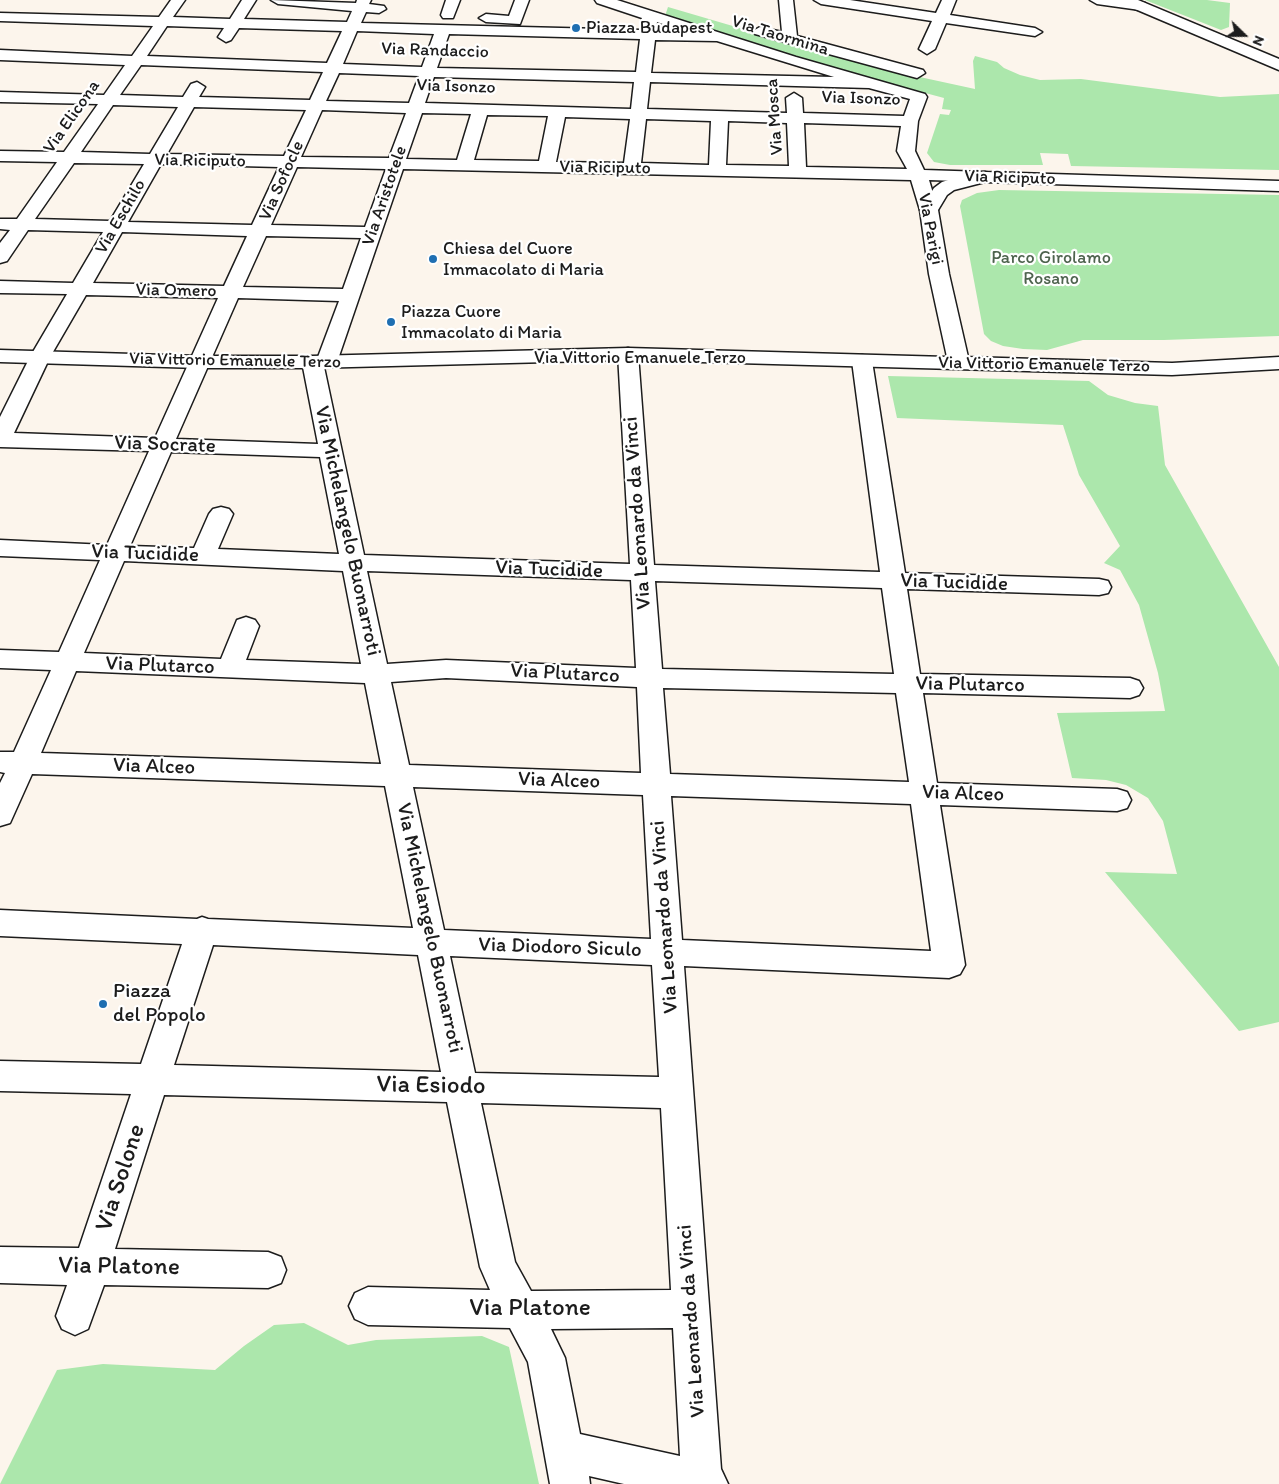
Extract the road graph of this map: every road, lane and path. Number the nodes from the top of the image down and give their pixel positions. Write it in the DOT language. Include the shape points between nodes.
graph roads {
  1 [pos="178,0"];
  2 [pos="249,0"];
  3 [pos="278,0"];
  4 [pos="454,0"];
  5 [pos="522,0"];
  6 [pos="602,0"];
  7 [pos="786,0"];
  8 [pos="821,0"];
  9 [pos="949,0"];
  10 [pos="1097,0"];
  11 [pos="1133,3"];
  12 [pos="363,4"];
  13 [pos="61,6"];
  14 [pos="651,7"];
  15 [pos="394,10"];
  16 [pos="429,13"];
  17 [pos="0,16"];
  18 [pos="51,18"];
  19 [pos="941,18"];
  20 [pos="162,22"];
  21 [pos="446,22"];
  22 [pos="233,24"];
  23 [pos="745,26"];
  24 [pos="352,27"];
  25 [pos="1035,32"];
  26 [pos="648,35"];
  27 [pos="719,37"];
  28 [pos="790,40"];
  29 [pos="927,49"];
  30 [pos="0,55"];
  31 [pos="20,56"];
  32 [pos="136,60"];
  33 [pos="791,60"];
  34 [pos="211,63"];
  35 [pos="1279,65"];
  36 [pos="333,68"];
  37 [pos="9,69"];
  38 [pos="429,72"];
  39 [pos="916,73"];
  40 [pos="643,77"];
  41 [pos="793,81"];
  42 [pos="868,83"];
  43 [pos="0,96"];
  44 [pos="919,97"];
  45 [pos="109,99"];
  46 [pos="189,101"];
  47 [pos="317,104"];
  48 [pos="416,106"];
  49 [pos="481,108"];
  50 [pos="558,110"];
  51 [pos="639,112"];
  52 [pos="720,115"];
  53 [pos="795,117"];
  54 [pos="910,121"];
  55 [pos="0,156"];
  56 [pos="68,158"];
  57 [pos="155,160"];
  58 [pos="290,162"];
  59 [pos="396,164"];
  60 [pos="464,166"];
  61 [pos="546,167"];
  62 [pos="632,169"];
  63 [pos="717,170"];
  64 [pos="798,172"];
  65 [pos="918,174"];
  66 [pos="985,177"];
  67 [pos="1279,178"];
  68 [pos="1210,182"];
  69 [pos="1279,186"];
  70 [pos="929,210"];
  71 [pos="0,224"];
  72 [pos="23,225"];
  73 [pos="116,227"];
  74 [pos="260,230"];
  75 [pos="372,233"];
  76 [pos="0,257"];
  77 [pos="0,287"];
  78 [pos="80,289"];
  79 [pos="232,292"];
  80 [pos="351,295"];
  81 [pos="628,354"];
  82 [pos="0,356"];
  83 [pos="40,357"];
  84 [pos="862,361"];
  85 [pos="200,362"];
  86 [pos="320,362"];
  87 [pos="959,363"];
  88 [pos="1279,363"];
  89 [pos="0,439"];
  90 [pos="163,444"];
  91 [pos="330,451"];
  92 [pos="221,514"];
  93 [pos="0,548"];
  94 [pos="115,553"];
  95 [pos="203,556"];
  96 [pos="354,564"];
  97 [pos="643,573"];
  98 [pos="895,581"];
  99 [pos="1099,587"];
  100 [pos="246,626"];
  101 [pos="0,660"];
  102 [pos="67,662"];
  103 [pos="230,668"];
  104 [pos="377,674"];
  105 [pos="649,678"];
  106 [pos="909,684"];
  107 [pos="1130,688"];
  108 [pos="12,762"];
  109 [pos="397,777"];
  110 [pos="656,784"];
  111 [pos="924,793"];
  112 [pos="1117,800"];
  113 [pos="0,815"];
  114 [pos="0,923"];
  115 [pos="202,930"];
  116 [pos="432,942"];
  117 [pos="668,953"];
  118 [pos="0,1076"];
  119 [pos="162,1085"];
  120 [pos="461,1087"];
  121 [pos="677,1093"];
  122 [pos="0,1265"];
  123 [pos="92,1266"];
  124 [pos="268,1270"];
  125 [pos="368,1306"];
  126 [pos="692,1309"];
  127 [pos="521,1310"];
  128 [pos="75,1316"];
  129 [pos="567,1468"];
  130 [pos="705,1482"];
  1 -- 20 [label="street, Via Elicona"];
  2 -- 22 [label="street, Via Eschilo"];
  3 -- 12 [label="street"];
  4 -- 21 [label="street, Via Aristotele"];
  5 -- 21 [label="street" via="515,21"];
  6 -- 14 [label="street, Via Taormina"];
  7 -- 28 [label="street"];
  8 -- 19 [label="street"];
  9 -- 19 [label="street"];
  10 -- 11 [label="street"];
  11 -- 35 [label="street"];
  12 -- 15 [label="street"];
  12 -- 24 [label="street, Via Sofocle"];
  13 -- 18 [label="street"];
  14 -- 26 [label="street"];
  14 -- 27 [label="street, Via Taormina"];
  16 -- 21 [label="street"];
  17 -- 18 [label="street"];
  18 -- 20 [label="street"];
  18 -- 31 [label="street"];
  19 -- 25 [label="street"];
  19 -- 29 [label="street"];
  20 -- 22 [label="street"];
  20 -- 32 [label="street, Via Elicona"];
  21 -- 24 [label="street"];
  21 -- 26 [label="street" via="503,31"];
  21 -- 38 [label="street, Via Aristotele"];
  22 -- 24 [label="street"];
  22 -- 34 [label="street, Via Eschilo"];
  23 -- 28 [label="street"];
  24 -- 36 [label="street, Via Sofocle"];
  26 -- 27 [label="street"];
  26 -- 40 [label="street"];
  27 -- 33 [label="street, Via Taormina"];
  28 -- 39 [label="street"];
  30 -- 31 [label="street, Via Randaccio"];
  31 -- 32 [label="street, Via Randaccio"];
  31 -- 37 [label="street"];
  32 -- 34 [label="street, Via Randaccio"];
  32 -- 45 [label="street, Via Elicona"];
  33 -- 41 [label="street, Via Mosca"];
  33 -- 42 [label="street, Via Taormina"];
  34 -- 36 [label="street, Via Randaccio"];
  34 -- 46 [label="street, Via Eschilo"];
  36 -- 38 [label="street, Via Randaccio"];
  36 -- 47 [label="street, Via Sofocle"];
  38 -- 40 [label="street, Via Randaccio"];
  38 -- 48 [label="street, Via Aristotele"];
  40 -- 41 [label="street, Via Randaccio"];
  40 -- 51 [label="street"];
  41 -- 42 [label="street, Via Randaccio"];
  41 -- 53 [label="street, Via Mosca"];
  42 -- 44 [label="street, Via Taormina"];
  43 -- 45 [label="street, Via Isonzo"];
  44 -- 54 [label="street, Via Parigi"];
  45 -- 46 [label="street, Via Isonzo"];
  45 -- 56 [label="street, Via Elicona"];
  46 -- 47 [label="street, Via Isonzo"];
  46 -- 57 [label="street, Via Eschilo"];
  47 -- 48 [label="street, Via Isonzo"];
  47 -- 58 [label="street, Via Sofocle"];
  48 -- 49 [label="street, Via Isonzo"];
  48 -- 59 [label="street, Via Aristotele"];
  49 -- 50 [label="street, Via Isonzo"];
  49 -- 60 [label="street"];
  50 -- 51 [label="street, Via Isonzo"];
  50 -- 61 [label="street"];
  51 -- 52 [label="street, Via Isonzo"];
  51 -- 62 [label="street"];
  52 -- 53 [label="street, Via Isonzo"];
  52 -- 63 [label="street"];
  53 -- 54 [label="street, Via Isonzo"];
  53 -- 64 [label="street, Via Mosca"];
  54 -- 65 [label="street, Via Parigi" via="906,151"];
  55 -- 56 [label="street, Via Riciputo"];
  56 -- 57 [label="street, Via Riciputo"];
  56 -- 72 [label="street, Via Elicona"];
  57 -- 58 [label="street, Via Riciputo"];
  57 -- 73 [label="street, Via Eschilo"];
  58 -- 59 [label="street, Via Riciputo"];
  58 -- 74 [label="street, Via Sofocle"];
  59 -- 60 [label="street, Via Riciputo"];
  59 -- 75 [label="street, Via Aristotele"];
  60 -- 61 [label="street, Via Riciputo"];
  61 -- 62 [label="street, Via Riciputo"];
  62 -- 63 [label="street, Via Riciputo"];
  63 -- 64 [label="street, Via Riciputo"];
  64 -- 65 [label="street, Via Riciputo"];
  65 -- 66 [label="street, Via Riciputo"];
  65 -- 70 [label="street, Via Parigi"];
  66 -- 68 [label="street, Via Riciputo"];
  66 -- 70 [label="street" via="948,186 940,192"];
  67 -- 68 [label="street"];
  68 -- 69 [label="street"];
  70 -- 87 [label="street, Via Parigi" via="938,274"];
  71 -- 72 [label="street"];
  72 -- 73 [label="street"];
  72 -- 76 [label="street, Via Elicona"];
  73 -- 74 [label="street"];
  73 -- 78 [label="street, Via Eschilo"];
  74 -- 75 [label="street"];
  74 -- 79 [label="street, Via Sofocle"];
  75 -- 80 [label="street, Via Aristotele"];
  77 -- 78 [label="street, Via Omero"];
  78 -- 79 [label="street, Via Omero"];
  78 -- 83 [label="street, Via Eschilo"];
  79 -- 80 [label="street, Via Omero"];
  79 -- 85 [label="street, Via Sofocle"];
  80 -- 86 [label="street, Via Aristotele"];
  81 -- 84 [label="street, Via Vittorio Emanuele Terzo"];
  81 -- 86 [label="street, Via Vittorio Emanuele Terzo"];
  81 -- 97 [label="street, Via Leonardo da Vinci"];
  82 -- 83 [label="street, Via Vittorio Emanuele Terzo"];
  83 -- 85 [label="street, Via Vittorio Emanuele Terzo"];
  83 -- 89 [label="street, Via Eschilo"];
  84 -- 87 [label="street, Via Vittorio Emanuele Terzo"];
  84 -- 98 [label="street"];
  85 -- 86 [label="street, Via Vittorio Emanuele Terzo"];
  85 -- 90 [label="street, Via Sofocle"];
  86 -- 91 [label="street, Via Michelangelo Buonarroti"];
  87 -- 88 [label="street, Via Vittorio Emanuele Terzo" via="1172,369"];
  89 -- 90 [label="street, Via Socrate"];
  90 -- 91 [label="street, Via Socrate"];
  90 -- 94 [label="street, Via Sofocle"];
  91 -- 96 [label="street, Via Michelangelo Buonarroti"];
  92 -- 95 [label="street"];
  93 -- 94 [label="street, Via Tucidide"];
  94 -- 95 [label="street, Via Tucidide"];
  94 -- 102 [label="street, Via Sofocle"];
  95 -- 96 [label="street, Via Tucidide"];
  96 -- 97 [label="street, Via Tucidide"];
  96 -- 104 [label="street, Via Michelangelo Buonarroti"];
  97 -- 98 [label="street, Via Tucidide"];
  97 -- 105 [label="street, Via Leonardo da Vinci"];
  98 -- 99 [label="street, Via Tucidide"];
  98 -- 106 [label="street"];
  100 -- 103 [label="street"];
  101 -- 102 [label="street, Via Plutarco"];
  102 -- 103 [label="street, Via Plutarco"];
  102 -- 108 [label="street, Via Sofocle"];
  103 -- 104 [label="street, Via Plutarco"];
  104 -- 105 [label="street, Via Plutarco" via="446,669"];
  104 -- 109 [label="street, Via Michelangelo Buonarroti"];
  105 -- 106 [label="street, Via Plutarco"];
  105 -- 110 [label="street, Via Leonardo da Vinci"];
  106 -- 107 [label="street, Via Plutarco"];
  106 -- 111 [label="street"];
  108 -- 109 [label="street, Via Alceo"];
  108 -- 113 [label="street, Via Sofocle"];
  109 -- 110 [label="street, Via Alceo"];
  109 -- 116 [label="street, Via Michelangelo Buonarroti"];
  110 -- 111 [label="street, Via Alceo"];
  110 -- 117 [label="street, Via Leonardo da Vinci"];
  111 -- 112 [label="street, Via Alceo"];
  111 -- 117 [label="street, Via Diodoro Siculo" via="948,965"];
  114 -- 115 [label="street, Via Diodoro Siculo"];
  115 -- 116 [label="street, Via Diodoro Siculo"];
  115 -- 119 [label="street, Via Solone"];
  116 -- 117 [label="street, Via Diodoro Siculo"];
  116 -- 120 [label="street, Via Michelangelo Buonarroti"];
  117 -- 121 [label="street, Via Leonardo da Vinci"];
  118 -- 119 [label="street, Via Esiodo"];
  119 -- 120 [label="street, Via Esiodo"];
  119 -- 123 [label="street, Via Solone"];
  120 -- 121 [label="street, Via Esiodo"];
  120 -- 127 [label="street, Via Michelangelo Buonarroti" via="498,1267"];
  121 -- 126 [label="street, Via Leonardo da Vinci"];
  122 -- 123 [label="street, Via Platone"];
  123 -- 124 [label="street, Via Platone"];
  123 -- 128 [label="street, Via Solone"];
  125 -- 127 [label="street, Via Platone"];
  126 -- 127 [label="street, Via Platone"];
  126 -- 130 [label="street, Via Leonardo da Vinci"];
  127 -- 129 [label="street, Via Michelangelo Buonarroti" via="546,1358"];
  129 -- 130 [label="street"];
}
